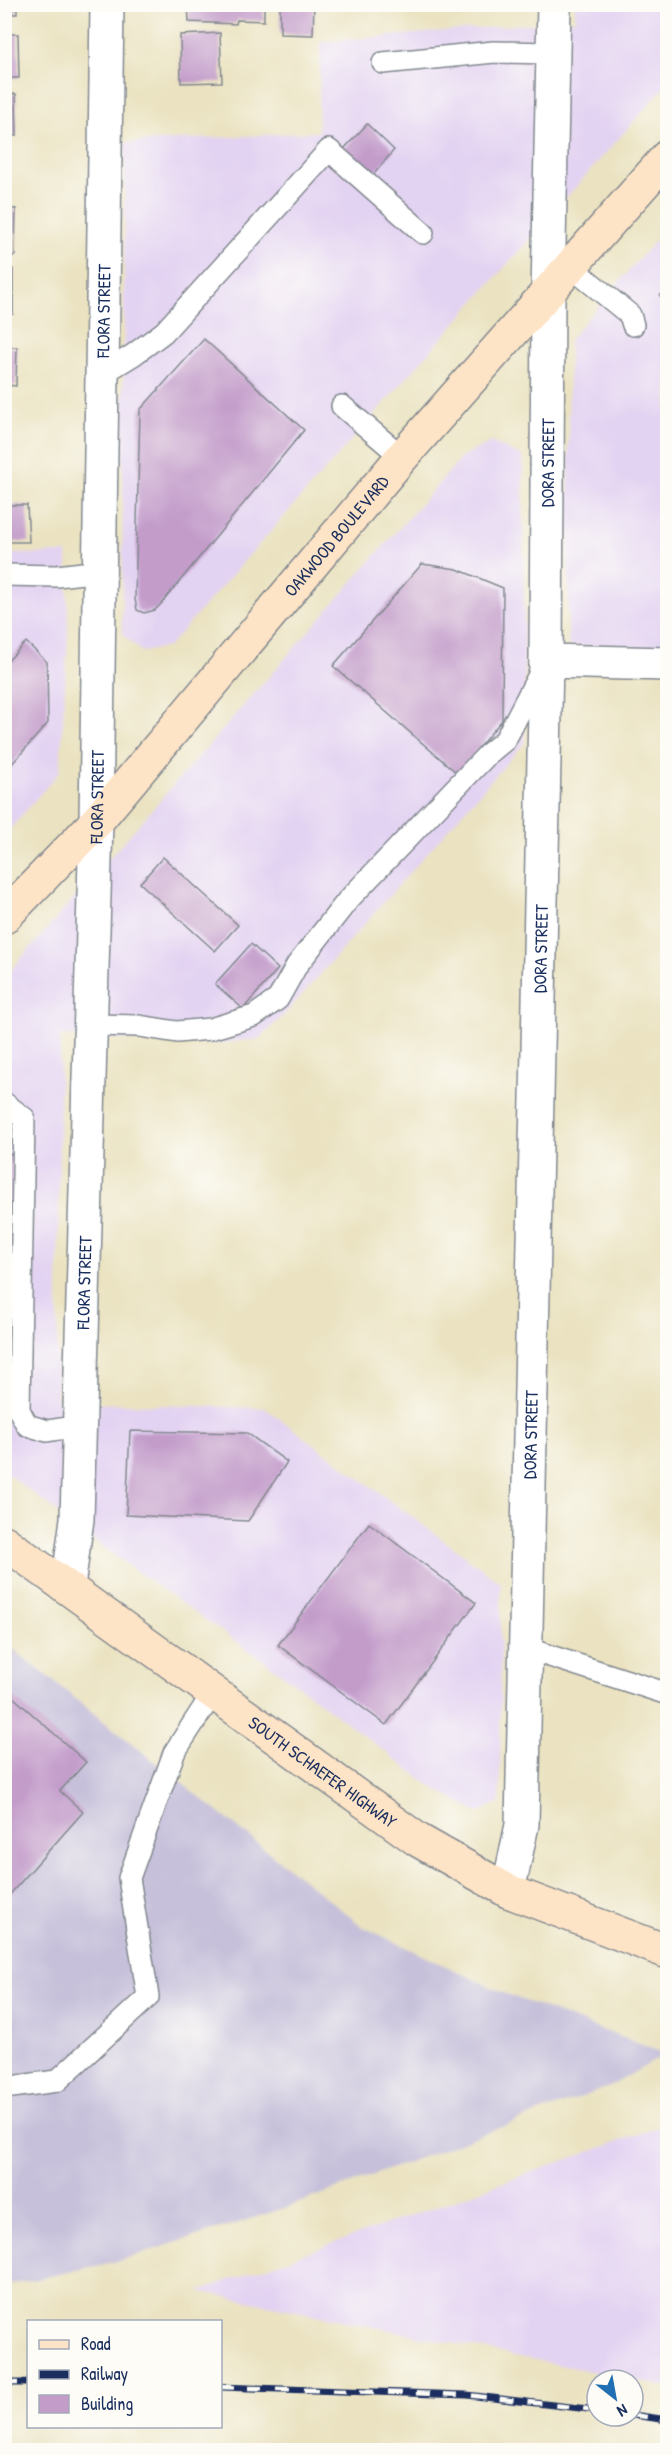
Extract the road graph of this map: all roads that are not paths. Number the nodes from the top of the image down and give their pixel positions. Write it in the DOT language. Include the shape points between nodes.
graph roads {
  1 [pos="108,4"];
  2 [pos="554,4"];
  3 [pos="553,53"];
  4 [pos="383,63"];
  5 [pos="668,156"];
  6 [pos="423,233"];
  7 [pos="570,266"];
  8 [pos="548,292"];
  9 [pos="633,325"];
  10 [pos="102,374"];
  11 [pos="342,406"];
  12 [pos="402,457"];
  13 [pos="100,571"];
  14 [pos="4,574"];
  15 [pos="546,661"];
  16 [pos="668,664"];
  17 [pos="96,822"];
  18 [pos="4,916"];
  19 [pos="92,1025"];
  20 [pos="4,1103"];
  21 [pos="79,1425"];
  22 [pos="4,1542"];
  23 [pos="68,1586"];
  24 [pos="525,1648"];
  25 [pos="213,1693"];
  26 [pos="668,1694"];
  27 [pos="508,1891"];
  28 [pos="668,1952"];
  29 [pos="4,2088"];
  1 -- 10 [label="street, FLORA STREET"];
  2 -- 3 [label="street, DORA STREET"];
  3 -- 4 [label="lane" via="494,52"];
  3 -- 8 [label="street, DORA STREET"];
  5 -- 7 [label="main road, OAKWOOD BOULEVARD"];
  6 -- 10 [label="lane" via="329,150 164,332"];
  7 -- 8 [label="main road, OAKWOOD BOULEVARD"];
  7 -- 9 [label="lane" via="630,315"];
  8 -- 12 [label="main road, OAKWOOD BOULEVARD"];
  8 -- 15 [label="street, DORA STREET"];
  10 -- 13 [label="street, FLORA STREET"];
  11 -- 12 [label="lane"];
  12 -- 17 [label="main road, OAKWOOD BOULEVARD"];
  13 -- 14 [label="lane" via="57,576"];
  13 -- 17 [label="street, FLORA STREET"];
  15 -- 16 [label="street"];
  15 -- 19 [label="lane" via="505,740 348,900 297,966 278,999 254,1016 210,1029 177,1032"];
  15 -- 24 [label="street, DORA STREET"];
  17 -- 18 [label="main road, OAKWOOD BOULEVARD"];
  17 -- 19 [label="street, FLORA STREET"];
  19 -- 21 [label="street, FLORA STREET"];
  20 -- 21 [label="lane" via="24,1118 19,1410 27,1425 47,1431"];
  21 -- 23 [label="street, FLORA STREET" via="77,1519"];
  22 -- 23 [label="main road, SOUTH SCHAEFER HIGHWAY"];
  23 -- 25 [label="main road, SOUTH SCHAEFER HIGHWAY"];
  24 -- 26 [label="lane"];
  24 -- 27 [label="street, DORA STREET" via="522,1825"];
  25 -- 27 [label="main road, SOUTH SCHAEFER HIGHWAY" via="418,1840"];
  25 -- 29 [label="lane" via="174,1753 129,1878 147,1997 57,2081"];
  27 -- 28 [label="main road, SOUTH SCHAEFER HIGHWAY"];
}
